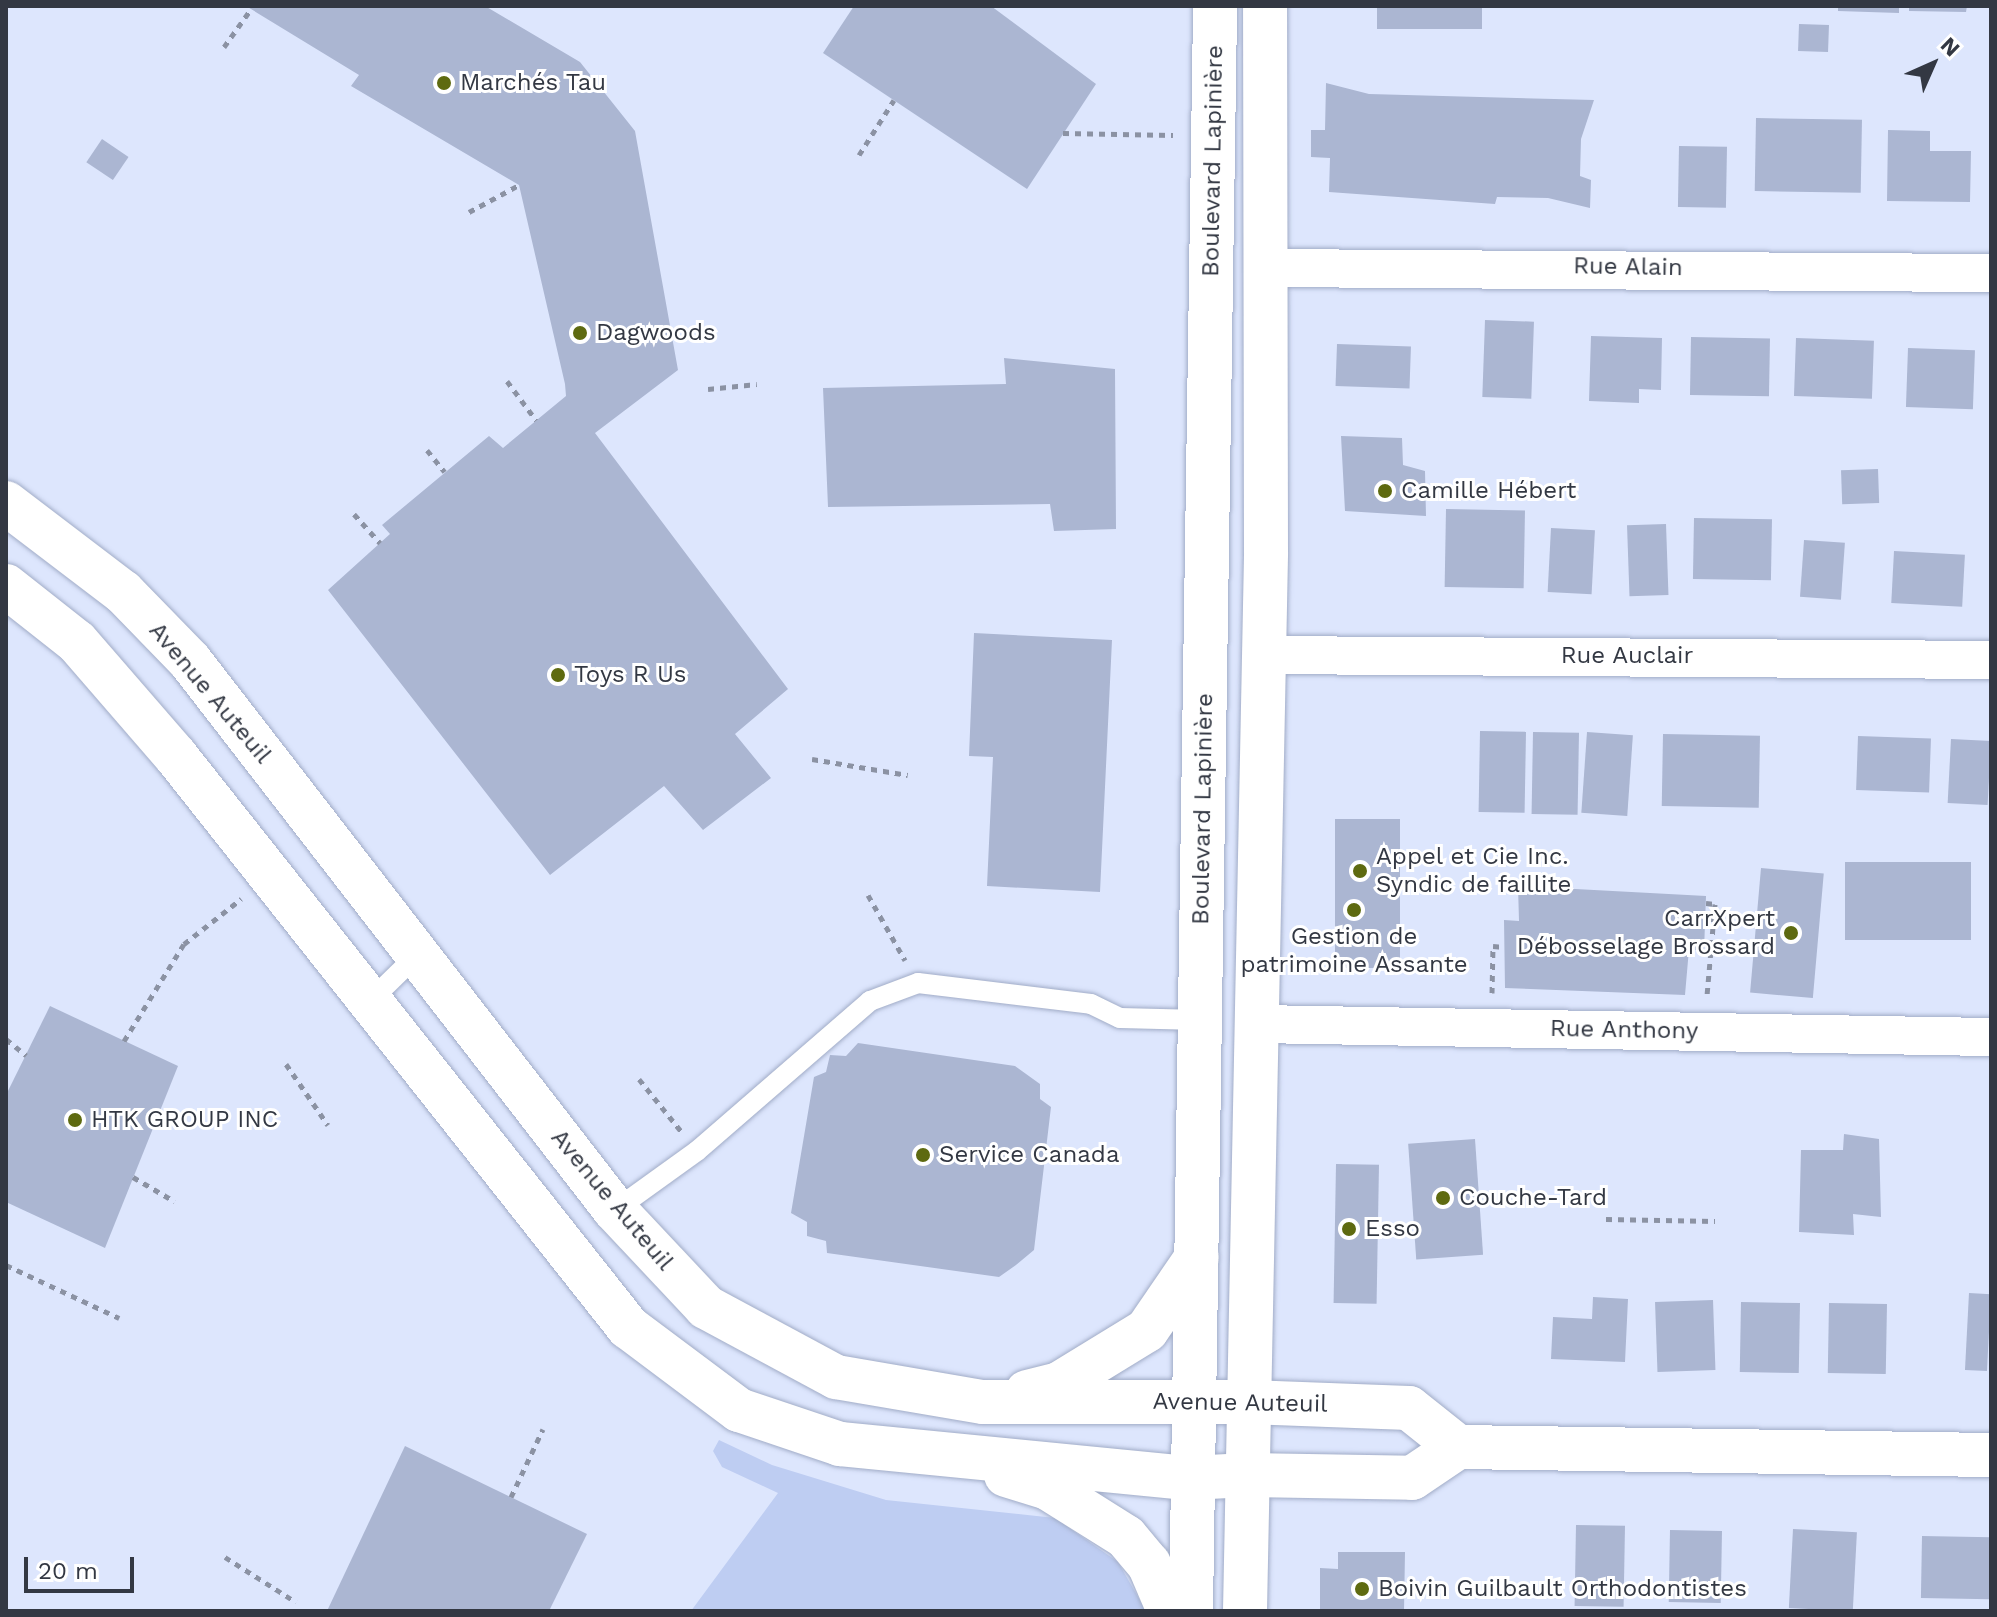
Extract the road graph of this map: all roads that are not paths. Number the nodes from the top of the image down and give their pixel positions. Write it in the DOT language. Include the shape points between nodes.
graph roads {
  1 [pos="1215,6"];
  2 [pos="1265,6"];
  3 [pos="1266,268"];
  4 [pos="1991,273"];
  5 [pos="6,503"];
  6 [pos="6,586"];
  7 [pos="1262,655"];
  8 [pos="1991,660"];
  9 [pos="416,956"];
  10 [pos="372,999"];
  11 [pos="1200,1020"];
  12 [pos="1258,1024"];
  13 [pos="1991,1037"];
  14 [pos="615,1210"];
  15 [pos="1197,1257"];
  16 [pos="1193,1401"];
  17 [pos="983,1402"];
  18 [pos="1248,1402"];
  19 [pos="1458,1447"];
  20 [pos="939,1454"];
  21 [pos="1991,1455"];
  22 [pos="1248,1475"];
  23 [pos="1189,1478"];
  24 [pos="1169,1611"];
  25 [pos="1191,1611"];
  26 [pos="1245,1611"];
  1 -- 11 [label="main road, Boulevard Lapinière"];
  2 -- 3 [label="main road, Boulevard Lapinière"];
  3 -- 4 [label="street, Rue Alain"];
  3 -- 7 [label="main road, Boulevard Lapinière"];
  5 -- 9 [label="main road, Avenue Auteuil" via="123,592 190,661"];
  6 -- 10 [label="main road" via="77,642"];
  7 -- 8 [label="street, Rue Auclair"];
  7 -- 12 [label="main road, Boulevard Lapinière"];
  9 -- 10 [label="lane"];
  9 -- 14 [label="main road, Avenue Auteuil"];
  10 -- 20 [label="main road" via="628,1327 739,1410 840,1444"];
  11 -- 14 [label="lane" via="1120,1018 1091,1004 918,983 870,1001 697,1151"];
  11 -- 15 [label="main road, Boulevard Lapinière"];
  12 -- 13 [label="street, Rue Anthony"];
  12 -- 18 [label="main road, Boulevard Lapinière"];
  14 -- 17 [label="main road, Avenue Auteuil" via="706,1307 836,1377"];
  15 -- 16 [label="main road, Boulevard Lapinière"];
  15 -- 17 [label="main road" via="1147,1330 1116,1353 1059,1384"];
  16 -- 17 [label="main road, Avenue Auteuil"];
  16 -- 18 [label="main road, Avenue Auteuil"];
  16 -- 23 [label="main road, Boulevard Lapinière"];
  18 -- 19 [label="main road, Avenue Auteuil" via="1409,1408"];
  18 -- 22 [label="main road, Boulevard Lapinière"];
  19 -- 21 [label="main road"];
  19 -- 22 [label="main road" via="1412,1478"];
  20 -- 23 [label="main road"];
  20 -- 24 [label="main road" via="1048,1488 1095,1514 1149,1564"];
  22 -- 23 [label="main road"];
  22 -- 26 [label="main road, Boulevard Lapinière"];
  23 -- 25 [label="main road, Boulevard Lapinière"];
}
